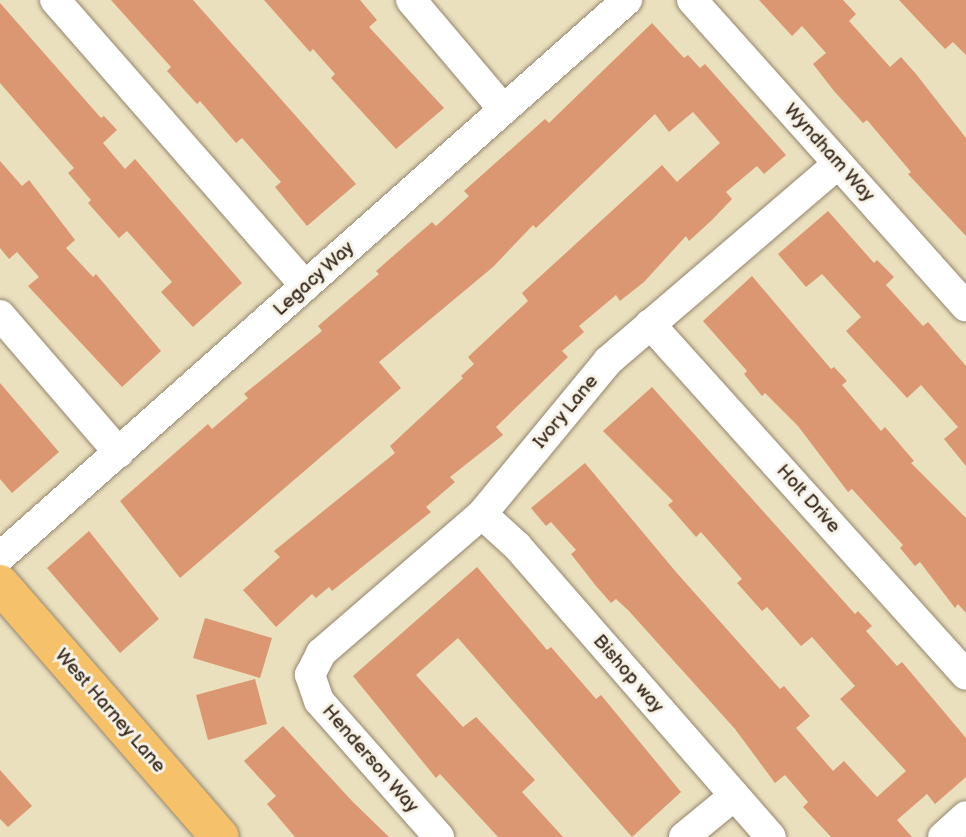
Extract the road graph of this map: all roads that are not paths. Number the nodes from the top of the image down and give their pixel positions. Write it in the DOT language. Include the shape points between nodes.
graph roads {
  1 [pos="55,0"];
  2 [pos="411,0"];
  3 [pos="627,0"];
  4 [pos="692,0"];
  5 [pos="503,108"];
  6 [pos="838,164"];
  7 [pos="305,286"];
  8 [pos="966,306"];
  9 [pos="0,315"];
  10 [pos="650,324"];
  11 [pos="119,453"];
  12 [pos="482,514"];
  13 [pos="0,557"];
  14 [pos="0,584"];
  15 [pos="310,675"];
  16 [pos="966,675"];
  17 [pos="734,796"];
  18 [pos="966,816"];
  19 [pos="220,837"];
  20 [pos="439,837"];
  21 [pos="684,837"];
  22 [pos="771,837"];
  23 [pos="943,837"];
  1 -- 7 [label="street"];
  2 -- 5 [label="street"];
  3 -- 5 [label="street, Legacy Way"];
  4 -- 6 [label="street, Wyndham Way"];
  5 -- 7 [label="street, Legacy Way"];
  6 -- 8 [label="street, Wyndham Way"];
  6 -- 10 [label="street, Ivory Lane"];
  7 -- 11 [label="street, Legacy Way"];
  9 -- 11 [label="street"];
  10 -- 12 [label="street, Ivory Lane" via="608,361"];
  10 -- 16 [label="street, Holt Drive"];
  11 -- 13 [label="street, Legacy Way"];
  12 -- 15 [label="street, Ivory Lane" via="321,653"];
  12 -- 17 [label="street, Bishop way" via="517,546"];
  14 -- 19 [label="main road, West Harney Lane"];
  15 -- 20 [label="street, Henderson Way" via="319,701"];
  17 -- 21 [label="street"];
  17 -- 22 [label="street, Bishop way"];
  18 -- 23 [label="street"];
}
